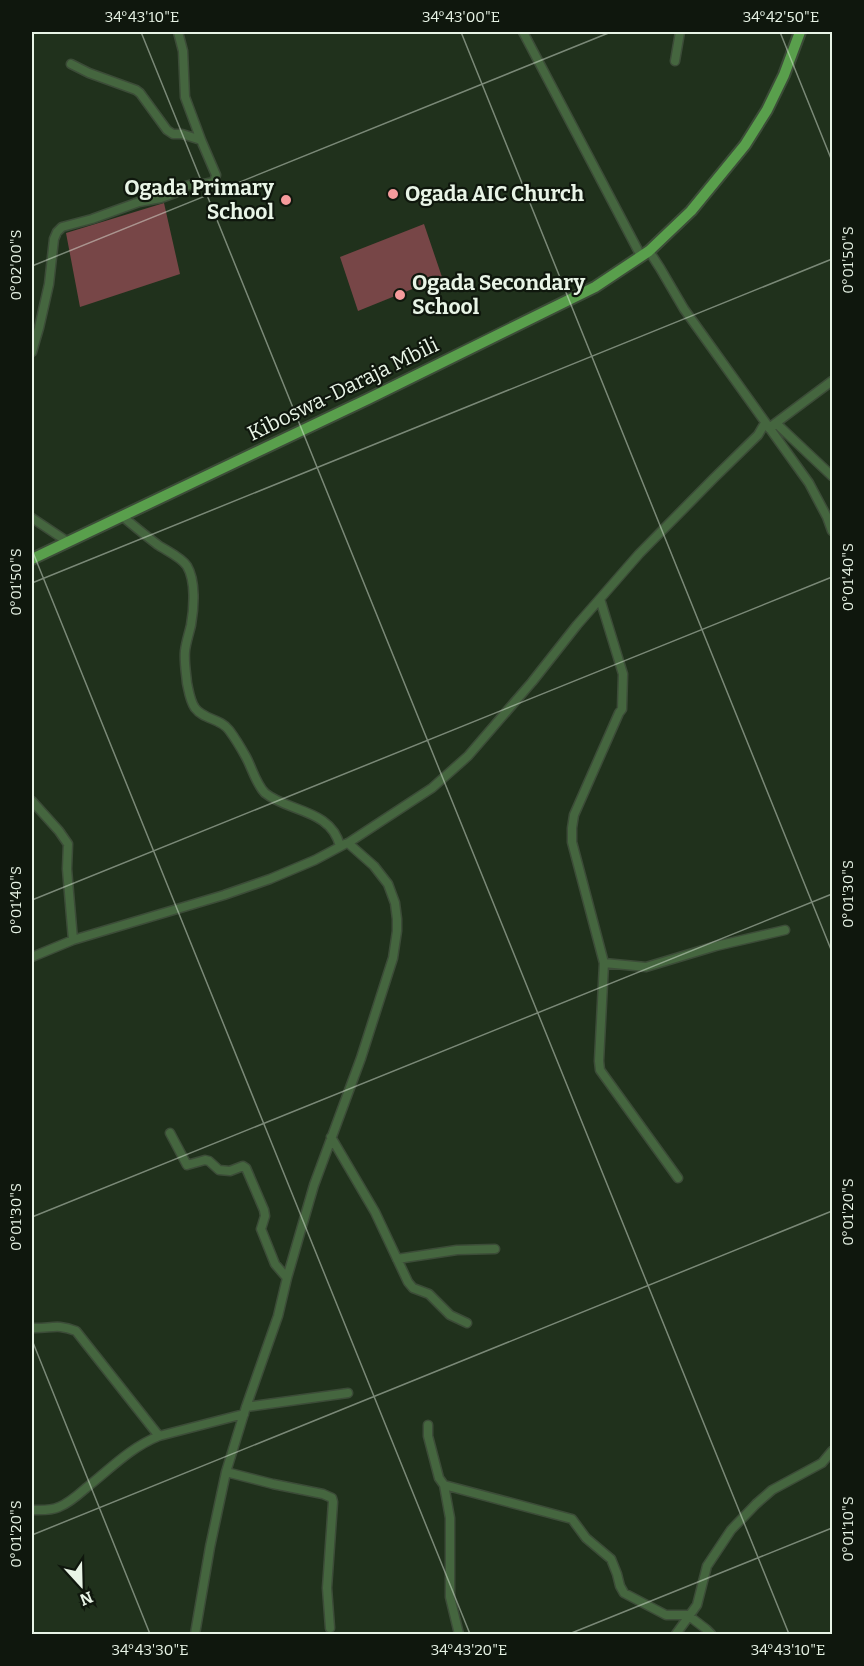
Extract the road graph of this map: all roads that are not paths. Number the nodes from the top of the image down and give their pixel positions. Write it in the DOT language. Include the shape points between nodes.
graph roads {
  1 [pos="178,32"];
  2 [pos="523,32"];
  3 [pos="680,32"];
  4 [pos="800,32"];
  5 [pos="675,61"];
  6 [pos="71,64"];
  7 [pos="201,141"];
  8 [pos="645,254"];
  9 [pos="32,352"];
  10 [pos="832,381"];
  11 [pos="767,425"];
  12 [pos="779,426"];
  13 [pos="832,476"];
  14 [pos="122,516"];
  15 [pos="32,518"];
  16 [pos="832,531"];
  17 [pos="68,542"];
  18 [pos="32,560"];
  19 [pos="600,599"];
  20 [pos="32,801"];
  21 [pos="344,844"];
  22 [pos="785,930"];
  23 [pos="73,940"];
  24 [pos="32,957"];
  25 [pos="604,963"];
  26 [pos="170,1133"];
  27 [pos="331,1137"];
  28 [pos="678,1178"];
  29 [pos="495,1249"];
  30 [pos="397,1260"];
  31 [pos="287,1278"];
  32 [pos="467,1323"];
  33 [pos="32,1328"];
  34 [pos="348,1393"];
  35 [pos="245,1410"];
  36 [pos="428,1425"];
  37 [pos="159,1436"];
  38 [pos="832,1451"];
  39 [pos="226,1472"];
  40 [pos="444,1485"];
  41 [pos="32,1510"];
  42 [pos="689,1615"];
  43 [pos="330,1628"];
  44 [pos="195,1635"];
  45 [pos="459,1635"];
  46 [pos="676,1635"];
  47 [pos="711,1635"];
  1 -- 7 [label="street" via="185,98"];
  2 -- 8 [label="street"];
  3 -- 5 [label="street"];
  4 -- 8 [label="main road, Kiboswa-Daraja Mbili" via="767,110 745,145 691,211"];
  6 -- 7 [label="street" via="136,90 167,130"];
  7 -- 9 [label="street" via="216,175 214,182 186,186 160,198 62,227 57,232"];
  8 -- 11 [label="street" via="660,268 684,309"];
  8 -- 14 [label="main road, Kiboswa-Daraja Mbili" via="596,287"];
  10 -- 11 [label="street"];
  11 -- 16 [label="street" via="809,483"];
  11 -- 19 [label="street" via="639,554"];
  12 -- 13 [label="street"];
  14 -- 17 [label="main road, Kiboswa-Daraja Mbili"];
  14 -- 21 [label="street" via="187,566 192,597 185,666 193,706 225,725 265,793 319,819"];
  15 -- 17 [label="street"];
  17 -- 18 [label="main road, Kiboswa-Daraja Mbili"];
  19 -- 21 [label="street" via="468,756 432,788"];
  19 -- 25 [label="street" via="623,674 622,709 574,815 572,842"];
  20 -- 23 [label="street" via="68,844"];
  21 -- 23 [label="street" via="270,879"];
  21 -- 27 [label="street" via="374,866 388,884 398,931 378,1006"];
  22 -- 25 [label="street" via="646,967"];
  23 -- 24 [label="street"];
  25 -- 28 [label="street" via="600,1070"];
  26 -- 31 [label="street" via="187,1165 205,1160 219,1170 246,1168 264,1210 261,1229 275,1264"];
  27 -- 30 [label="street" via="375,1212"];
  27 -- 31 [label="street"];
  29 -- 30 [label="street" via="457,1250"];
  30 -- 32 [label="street" via="410,1285 429,1294 450,1315"];
  31 -- 35 [label="street"];
  33 -- 37 [label="street" via="56,1326 76,1331"];
  34 -- 35 [label="street"];
  35 -- 37 [label="street"];
  35 -- 39 [label="street"];
  36 -- 40 [label="street" via="428,1437"];
  37 -- 41 [label="street" via="133,1449 62,1506"];
  38 -- 42 [label="street" via="822,1463 772,1490 731,1530 707,1566 697,1605"];
  39 -- 43 [label="street" via="332,1498 327,1588"];
  39 -- 44 [label="street"];
  40 -- 42 [label="street" via="572,1519 586,1538 611,1559 624,1593 666,1615"];
  40 -- 45 [label="street" via="450,1518 450,1597"];
  42 -- 46 [label="street"];
  42 -- 47 [label="street"];
}
